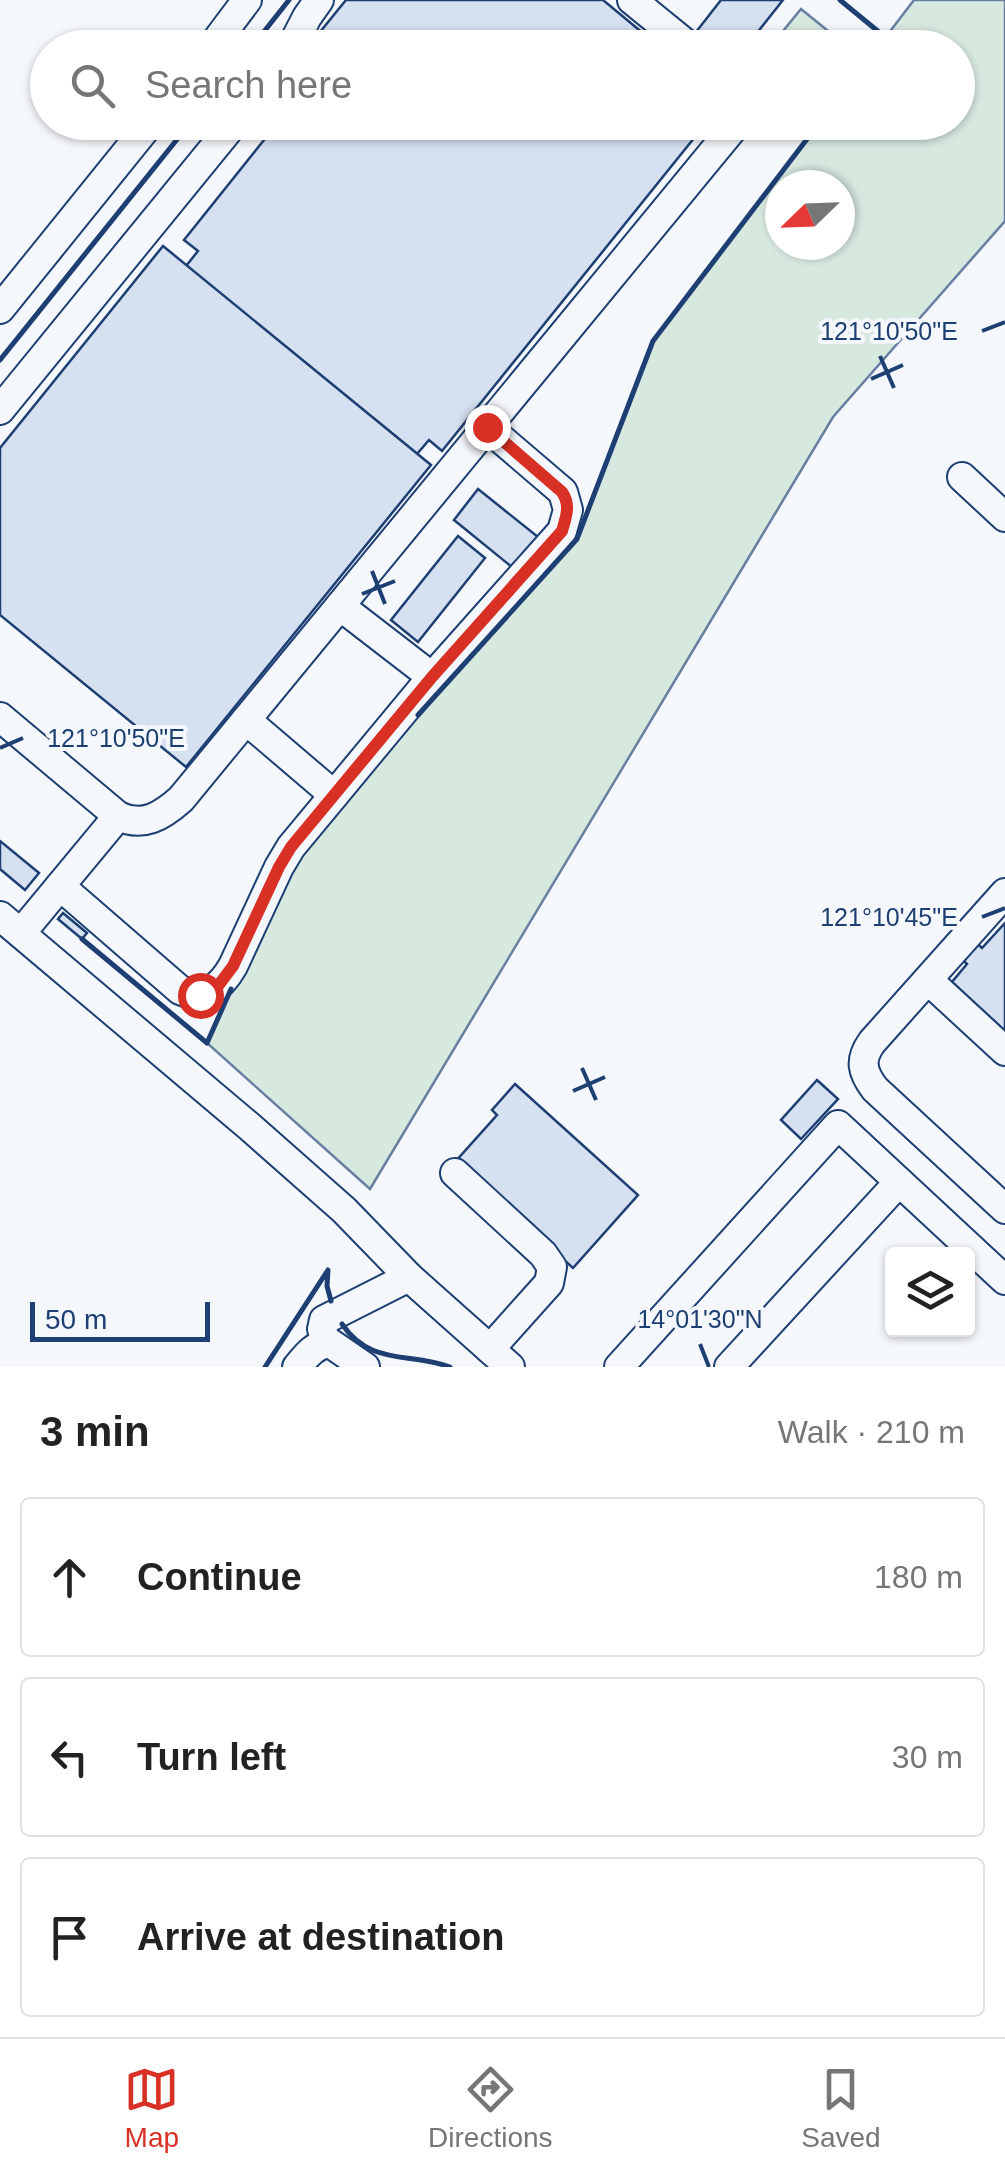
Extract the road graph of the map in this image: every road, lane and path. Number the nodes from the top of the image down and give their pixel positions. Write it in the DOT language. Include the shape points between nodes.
graph roads {
  1 [pos="247,0"];
  2 [pos="319,0"];
  3 [pos="632,0"];
  4 [pos="224,30"];
  5 [pos="300,30"];
  6 [pos="669,30"];
  7 [pos="137,140"];
  8 [pos="220,140"];
  9 [pos="723,140"];
  10 [pos="0,309"];
  11 [pos="0,410"];
  12 [pos="487,427"];
  13 [pos="962,477"];
  14 [pos="1005,517"];
  15 [pos="340,606"];
  16 [pos="432,677"];
  17 [pos="0,717"];
  18 [pos="246,720"];
  19 [pos="334,794"];
  20 [pos="118,816"];
  21 [pos="60,886"];
  22 [pos="1005,893"];
  23 [pos="10,925"];
  24 [pos="928,980"];
  25 [pos="1005,1051"];
  26 [pos="455,1173"];
  27 [pos="899,1182"];
  28 [pos="1005,1209"];
  29 [pos="409,1276"];
  30 [pos="1005,1280"];
  31 [pos="326,1343"];
  32 [pos="500,1358"];
  33 [pos="297,1367"];
  34 [pos="365,1367"];
  35 [pos="618,1367"];
  36 [pos="729,1367"];
  1 -- 4 [label="street"];
  2 -- 5 [label="street"];
  3 -- 6 [label="street"];
  7 -- 10 [label="street"];
  8 -- 11 [label="street"];
  9 -- 12 [label="street"];
  12 -- 15 [label="street"];
  12 -- 16 [label="street" via="562,492 568,510 560,536"];
  13 -- 14 [label="street"];
  15 -- 16 [label="street"];
  15 -- 18 [label="street"];
  16 -- 19 [label="street"];
  17 -- 20 [label="street"];
  18 -- 19 [label="street"];
  18 -- 20 [label="street" via="169,810 140,822"];
  19 -- 21 [label="street" via="283,859 228,974 206,994 180,990"];
  20 -- 21 [label="street"];
  21 -- 23 [label="street"];
  22 -- 24 [label="street"];
  23 -- 29 [label="street" via="250,1127"];
  24 -- 25 [label="street"];
  24 -- 28 [label="street" via="864,1052 866,1077"];
  26 -- 32 [label="street" via="552,1268"];
  27 -- 30 [label="street"];
  27 -- 35 [label="street" via="838,1125"];
  27 -- 36 [label="street"];
  29 -- 31 [label="street" via="328,1318 322,1329"];
  29 -- 32 [label="street"];
  31 -- 33 [label="street"];
  31 -- 34 [label="street"];
}
